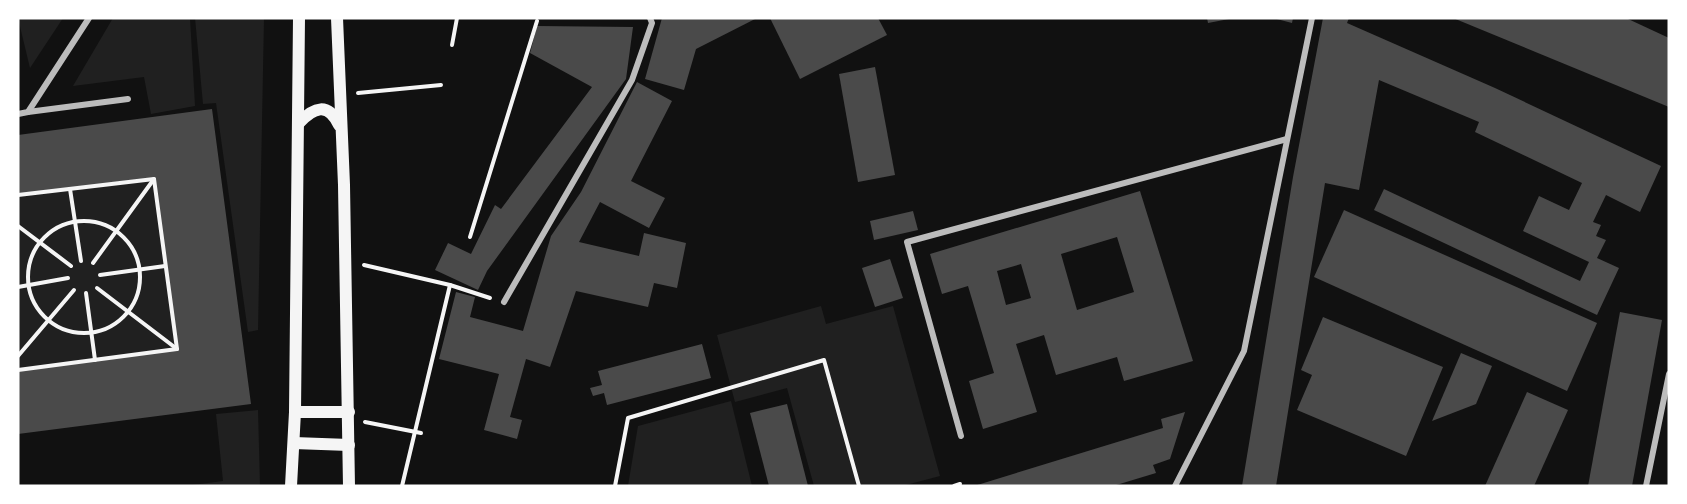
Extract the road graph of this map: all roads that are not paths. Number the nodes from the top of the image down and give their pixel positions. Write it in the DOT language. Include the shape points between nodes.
graph roads {
  1 [pos="89,18"];
  2 [pos="299,18"];
  3 [pos="337,18"];
  4 [pos="650,18"];
  5 [pos="1312,18"];
  6 [pos="128,99"];
  7 [pos="28,112"];
  8 [pos="18,114"];
  9 [pos="299,123"];
  10 [pos="342,132"];
  11 [pos="1287,139"];
  12 [pos="504,302"];
  13 [pos="1669,374"];
  14 [pos="296,412"];
  15 [pos="349,412"];
  16 [pos="961,436"];
  17 [pos="294,443"];
  18 [pos="349,445"];
  19 [pos="291,486"];
  20 [pos="350,486"];
  21 [pos="1175,486"];
  22 [pos="1646,486"];
  1 -- 7 [label="street"];
  2 -- 9 [label="main road"];
  3 -- 10 [label="main road"];
  4 -- 12 [label="street" via="652,23 632,80"];
  5 -- 11 [label="street"];
  6 -- 7 [label="street"];
  7 -- 8 [label="street"];
  9 -- 10 [label="main road" via="306,115 326,109 334,114"];
  9 -- 14 [label="main road"];
  10 -- 15 [label="main road"];
  11 -- 16 [label="street" via="907,242"];
  11 -- 21 [label="street" via="1244,351"];
  13 -- 22 [label="street"];
  14 -- 15 [label="main road"];
  14 -- 17 [label="main road"];
  15 -- 18 [label="main road"];
  17 -- 18 [label="main road"];
  17 -- 19 [label="main road"];
  18 -- 20 [label="main road"];
}
